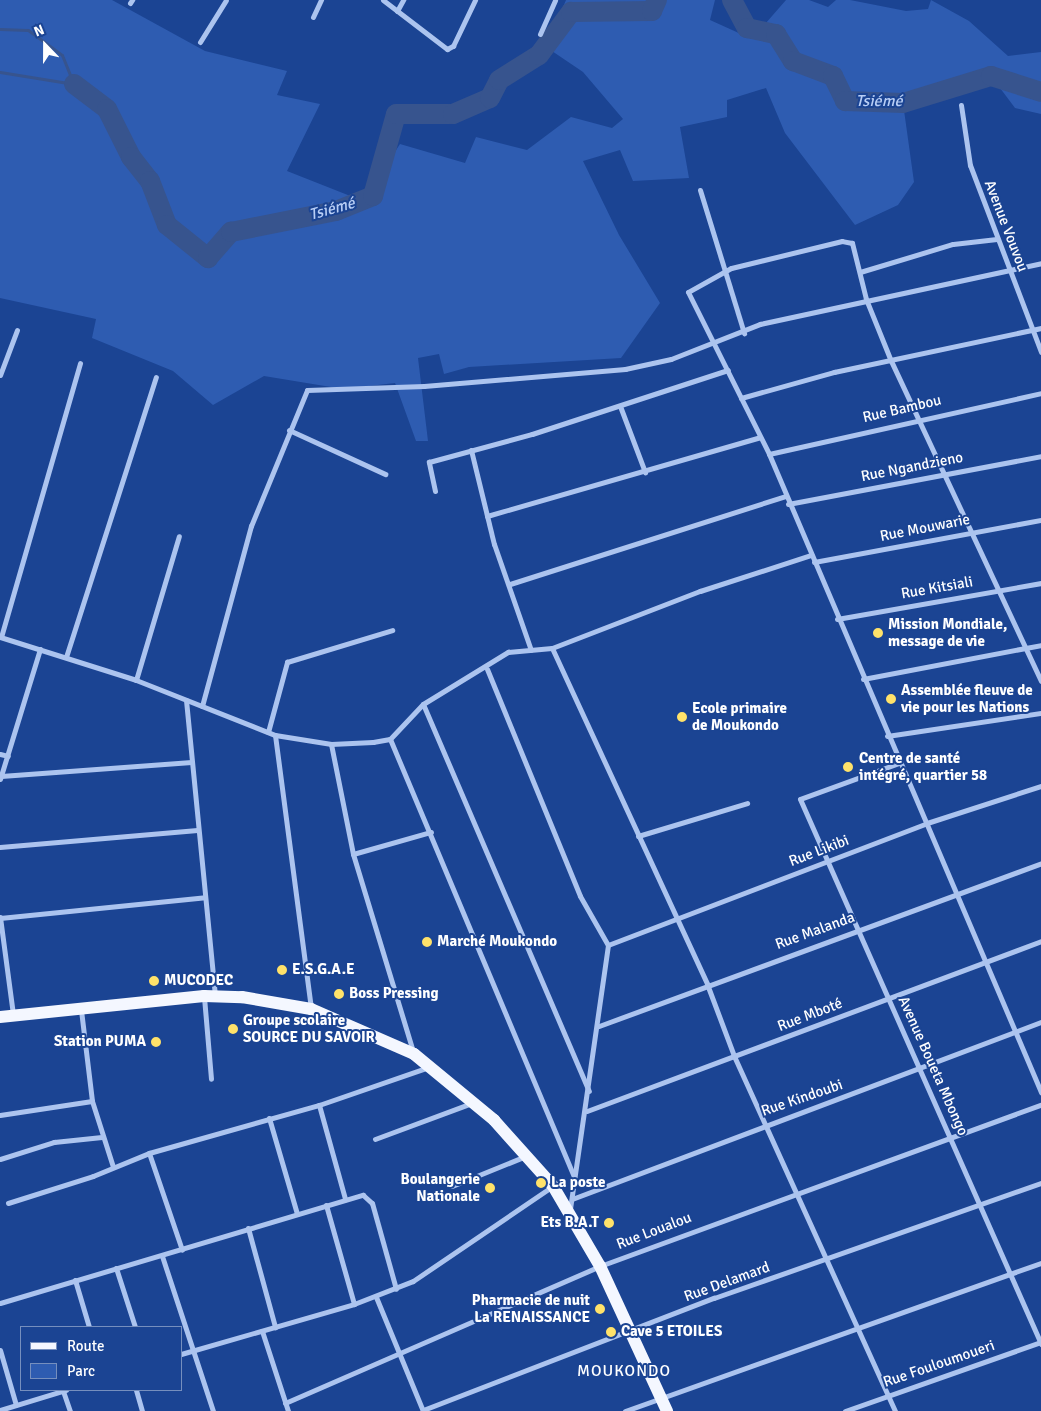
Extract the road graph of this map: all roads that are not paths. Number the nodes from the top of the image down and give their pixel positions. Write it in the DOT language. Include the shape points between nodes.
graph roads {
  1 [pos="226,0"];
  2 [pos="321,0"];
  3 [pos="383,0"];
  4 [pos="403,0"];
  5 [pos="475,0"];
  6 [pos="555,0"];
  7 [pos="397,11"];
  8 [pos="313,17"];
  9 [pos="540,34"];
  10 [pos="200,42"];
  11 [pos="961,105"];
  12 [pos="700,190"];
  13 [pos="997,239"];
  14 [pos="1041,263"];
  15 [pos="1009,270"];
  16 [pos="724,272"];
  17 [pos="860,272"];
  18 [pos="866,299"];
  19 [pos="1041,328"];
  20 [pos="1032,329"];
  21 [pos="17,330"];
  22 [pos="744,333"];
  23 [pos="711,346"];
  24 [pos="1041,352"];
  25 [pos="891,361"];
  26 [pos="80,362"];
  27 [pos="728,370"];
  28 [pos="0,375"];
  29 [pos="156,378"];
  30 [pos="1041,394"];
  31 [pos="741,398"];
  32 [pos="620,406"];
  33 [pos="918,417"];
  34 [pos="289,430"];
  35 [pos="760,437"];
  36 [pos="471,450"];
  37 [pos="769,454"];
  38 [pos="1041,456"];
  39 [pos="644,472"];
  40 [pos="945,473"];
  41 [pos="386,474"];
  42 [pos="435,491"];
  43 [pos="785,496"];
  44 [pos="788,504"];
  45 [pos="487,516"];
  46 [pos="1041,520"];
  47 [pos="973,531"];
  48 [pos="179,536"];
  49 [pos="811,555"];
  50 [pos="814,562"];
  51 [pos="1041,583"];
  52 [pos="510,584"];
  53 [pos="1000,590"];
  54 [pos="837,619"];
  55 [pos="392,630"];
  56 [pos="0,637"];
  57 [pos="1041,645"];
  58 [pos="1027,647"];
  59 [pos="552,648"];
  60 [pos="40,649"];
  61 [pos="531,650"];
  62 [pos="66,657"];
  63 [pos="487,669"];
  64 [pos="863,679"];
  65 [pos="136,680"];
  66 [pos="1041,681"];
  67 [pos="186,700"];
  68 [pos="423,704"];
  69 [pos="202,706"];
  70 [pos="1041,713"];
  71 [pos="268,732"];
  72 [pos="275,735"];
  73 [pos="887,736"];
  74 [pos="390,739"];
  75 [pos="331,744"];
  76 [pos="0,754"];
  77 [pos="8,756"];
  78 [pos="191,762"];
  79 [pos="899,763"];
  80 [pos="0,778"];
  81 [pos="1041,786"];
  82 [pos="747,803"];
  83 [pos="927,823"];
  84 [pos="197,830"];
  85 [pos="431,832"];
  86 [pos="638,836"];
  87 [pos="0,847"];
  88 [pos="353,854"];
  89 [pos="827,861"];
  90 [pos="1041,863"];
  91 [pos="956,894"];
  92 [pos="205,897"];
  93 [pos="0,918"];
  94 [pos="674,920"];
  95 [pos="858,928"];
  96 [pos="1041,941"];
  97 [pos="608,945"];
  98 [pos="983,962"];
  99 [pos="707,984"];
  100 [pos="209,996"];
  101 [pos="888,997"];
  102 [pos="81,1010"];
  103 [pos="311,1010"];
  104 [pos="6,1016"];
  105 [pos="1041,1022"];
  106 [pos="599,1026"];
  107 [pos="1013,1033"];
  108 [pos="414,1054"];
  109 [pos="734,1056"];
  110 [pos="429,1067"];
  111 [pos="920,1071"];
  112 [pos="211,1079"];
  113 [pos="590,1091"];
  114 [pos="1041,1092"];
  115 [pos="92,1101"];
  116 [pos="474,1102"];
  117 [pos="1041,1104"];
  118 [pos="319,1105"];
  119 [pos="586,1111"];
  120 [pos="0,1115"];
  121 [pos="269,1118"];
  122 [pos="764,1124"];
  123 [pos="102,1137"];
  124 [pos="951,1138"];
  125 [pos="375,1139"];
  126 [pos="150,1153"];
  127 [pos="527,1156"];
  128 [pos="0,1159"];
  129 [pos="113,1167"];
  130 [pos="574,1177"];
  131 [pos="1041,1184"];
  132 [pos="452,1186"];
  133 [pos="553,1186"];
  134 [pos="795,1191"];
  135 [pos="345,1199"];
  136 [pos="8,1203"];
  137 [pos="326,1205"];
  138 [pos="570,1205"];
  139 [pos="980,1206"];
  140 [pos="297,1214"];
  141 [pos="248,1228"];
  142 [pos="182,1250"];
  143 [pos="162,1256"];
  144 [pos="826,1261"];
  145 [pos="1041,1263"];
  146 [pos="600,1266"];
  147 [pos="116,1268"];
  148 [pos="1008,1273"];
  149 [pos="75,1280"];
  150 [pos="396,1289"];
  151 [pos="376,1297"];
  152 [pos="0,1303"];
  153 [pos="354,1304"];
  154 [pos="89,1326"];
  155 [pos="135,1326"];
  156 [pos="275,1327"];
  157 [pos="859,1327"];
  158 [pos="262,1331"];
  159 [pos="630,1332"];
  160 [pos="1041,1343"];
  161 [pos="0,1350"];
  162 [pos="193,1350"];
  163 [pos="399,1353"];
  164 [pos="182,1354"];
  165 [pos="62,1391"];
  166 [pos="65,1391"];
  167 [pos="136,1391"];
  168 [pos="888,1395"];
  169 [pos="661,1398"];
  170 [pos="285,1403"];
  171 [pos="16,1405"];
  172 [pos="0,1410"];
  173 [pos="70,1411"];
  174 [pos="142,1411"];
  175 [pos="213,1411"];
  176 [pos="288,1411"];
  177 [pos="423,1411"];
  178 [pos="625,1411"];
  179 [pos="667,1411"];
  180 [pos="844,1411"];
  181 [pos="895,1411"];
  1 -- 10 [label="street"];
  2 -- 8 [label="street"];
  3 -- 7 [label="street"];
  4 -- 7 [label="street"];
  5 -- 7 [label="street" via="450,49"];
  6 -- 9 [label="street"];
  11 -- 13 [label="street, Avenue Vouvou" via="970,165"];
  12 -- 16 [label="street"];
  13 -- 15 [label="street, Avenue Vouvou"];
  13 -- 17 [label="street" via="953,244"];
  14 -- 15 [label="street"];
  15 -- 18 [label="street"];
  15 -- 20 [label="street, Avenue Vouvou"];
  16 -- 17 [label="street" via="848,240"];
  16 -- 22 [label="street"];
  16 -- 23 [label="street" via="688,292"];
  17 -- 18 [label="street"];
  18 -- 22 [label="street" via="760,324"];
  18 -- 25 [label="street"];
  19 -- 20 [label="street"];
  20 -- 24 [label="street, Avenue Vouvou"];
  20 -- 25 [label="street"];
  21 -- 28 [label="street"];
  22 -- 23 [label="street"];
  23 -- 27 [label="street"];
  23 -- 34 [label="street" via="671,359 585,375 311,389 305,393"];
  25 -- 31 [label="street"];
  25 -- 33 [label="street"];
  26 -- 56 [label="street"];
  27 -- 31 [label="street"];
  27 -- 32 [label="street"];
  29 -- 62 [label="street"];
  30 -- 33 [label="street, Rue Bambou"];
  31 -- 35 [label="street"];
  32 -- 36 [label="street"];
  32 -- 39 [label="street"];
  33 -- 37 [label="street, Rue Bambou"];
  33 -- 40 [label="street"];
  34 -- 41 [label="street"];
  34 -- 69 [label="street" via="252,526"];
  35 -- 37 [label="street"];
  35 -- 39 [label="street"];
  36 -- 42 [label="street" via="427,463"];
  36 -- 45 [label="street"];
  37 -- 43 [label="street"];
  38 -- 40 [label="street, Rue Ngandzieno"];
  39 -- 45 [label="street"];
  40 -- 44 [label="street, Rue Ngandzieno"];
  40 -- 47 [label="street"];
  43 -- 44 [label="street"];
  43 -- 52 [label="street"];
  44 -- 49 [label="street"];
  45 -- 52 [label="street"];
  46 -- 47 [label="street, Rue Mouwarie"];
  47 -- 50 [label="street, Rue Mouwarie"];
  47 -- 53 [label="street"];
  48 -- 65 [label="street"];
  49 -- 50 [label="street"];
  49 -- 59 [label="street" via="700,591"];
  50 -- 54 [label="street"];
  51 -- 53 [label="street, Rue Kitsiali"];
  52 -- 61 [label="street"];
  53 -- 54 [label="street, Rue Kitsiali"];
  53 -- 58 [label="street"];
  54 -- 64 [label="street"];
  55 -- 71 [label="street" via="287,662"];
  56 -- 60 [label="street"];
  57 -- 58 [label="street"];
  58 -- 64 [label="street"];
  58 -- 66 [label="street"];
  59 -- 61 [label="street"];
  59 -- 86 [label="street"];
  60 -- 62 [label="street"];
  60 -- 77 [label="street"];
  61 -- 63 [label="street" via="508,652"];
  62 -- 65 [label="street"];
  63 -- 68 [label="street"];
  63 -- 97 [label="street" via="580,896"];
  64 -- 73 [label="street"];
  65 -- 67 [label="street"];
  67 -- 69 [label="street"];
  67 -- 78 [label="street"];
  68 -- 74 [label="street"];
  68 -- 113 [label="street"];
  69 -- 71 [label="street"];
  70 -- 73 [label="street"];
  71 -- 72 [label="street"];
  72 -- 75 [label="street"];
  72 -- 103 [label="street"];
  73 -- 79 [label="street"];
  74 -- 75 [label="street"];
  74 -- 85 [label="street"];
  75 -- 88 [label="street"];
  76 -- 77 [label="street"];
  77 -- 80 [label="street"];
  78 -- 80 [label="street"];
  78 -- 84 [label="street"];
  79 -- 83 [label="street"];
  79 -- 89 [label="street, Avenue Boueta Mbongo" via="800,798"];
  81 -- 83 [label="street, Rue Likibi"];
  82 -- 86 [label="street"];
  83 -- 89 [label="street, Rue Likibi"];
  83 -- 91 [label="street"];
  84 -- 87 [label="street"];
  84 -- 92 [label="street"];
  85 -- 88 [label="street"];
  85 -- 130 [label="street"];
  86 -- 94 [label="street"];
  88 -- 108 [label="street"];
  89 -- 94 [label="street, Rue Likibi"];
  89 -- 95 [label="street, Avenue Boueta Mbongo"];
  90 -- 91 [label="street, Rue Malanda"];
  91 -- 95 [label="street, Rue Malanda"];
  91 -- 98 [label="street"];
  92 -- 93 [label="street"];
  92 -- 100 [label="street"];
  93 -- 104 [label="street"];
  94 -- 97 [label="street, Rue Likibi"];
  94 -- 99 [label="street"];
  95 -- 99 [label="street, Rue Malanda"];
  95 -- 101 [label="street, Avenue Boueta Mbongo"];
  96 -- 98 [label="street, Rue Mboté"];
  97 -- 106 [label="street"];
  98 -- 101 [label="street, Rue Mboté"];
  98 -- 107 [label="street"];
  99 -- 106 [label="street, Rue Malanda"];
  99 -- 109 [label="street"];
  100 -- 102 [label="main road"];
  100 -- 103 [label="main road"];
  100 -- 112 [label="street"];
  101 -- 109 [label="street, Rue Mboté"];
  101 -- 111 [label="street, Avenue Boueta Mbongo"];
  102 -- 104 [label="main road"];
  102 -- 115 [label="street"];
  103 -- 108 [label="main road"];
  105 -- 107 [label="street, Rue Kindoubi"];
  106 -- 113 [label="street"];
  107 -- 111 [label="street, Rue Kindoubi"];
  107 -- 114 [label="street"];
  108 -- 110 [label="main road"];
  109 -- 119 [label="street, Rue Mboté"];
  109 -- 122 [label="street"];
  110 -- 116 [label="main road"];
  110 -- 118 [label="street"];
  111 -- 122 [label="street, Rue Kindoubi"];
  111 -- 124 [label="street, Avenue Boueta Mbongo"];
  113 -- 119 [label="street"];
  115 -- 120 [label="street"];
  115 -- 123 [label="street"];
  116 -- 125 [label="street"];
  116 -- 127 [label="main road"];
  117 -- 124 [label="street, Rue Loualou"];
  118 -- 121 [label="street"];
  118 -- 135 [label="street"];
  119 -- 130 [label="street"];
  121 -- 126 [label="street"];
  121 -- 140 [label="street"];
  122 -- 134 [label="street"];
  122 -- 138 [label="street, Rue Kindoubi"];
  123 -- 128 [label="street" via="61,1140"];
  123 -- 129 [label="street"];
  124 -- 134 [label="street, Rue Loualou"];
  124 -- 139 [label="street, Avenue Boueta Mbongo"];
  126 -- 129 [label="street"];
  126 -- 142 [label="street"];
  127 -- 132 [label="street"];
  127 -- 133 [label="main road"];
  129 -- 136 [label="street"];
  130 -- 138 [label="street"];
  131 -- 139 [label="street, Rue Delamard"];
  133 -- 138 [label="main road"];
  133 -- 150 [label="street"];
  134 -- 144 [label="street"];
  134 -- 146 [label="street, Rue Loualou"];
  135 -- 137 [label="street"];
  135 -- 150 [label="street" via="363,1195 372,1203"];
  137 -- 140 [label="street"];
  137 -- 153 [label="street"];
  138 -- 146 [label="main road"];
  139 -- 144 [label="street, Rue Delamard"];
  139 -- 148 [label="street, Avenue Boueta Mbongo"];
  140 -- 141 [label="street"];
  141 -- 142 [label="street"];
  141 -- 156 [label="street"];
  142 -- 143 [label="street"];
  143 -- 147 [label="street"];
  143 -- 162 [label="street"];
  144 -- 157 [label="street"];
  144 -- 159 [label="street, Rue Delamard"];
  145 -- 148 [label="street"];
  146 -- 159 [label="main road"];
  146 -- 163 [label="street, Rue Loualou"];
  147 -- 149 [label="street"];
  147 -- 155 [label="street"];
  148 -- 157 [label="street"];
  148 -- 160 [label="street, Avenue Boueta Mbongo"];
  149 -- 152 [label="street"];
  149 -- 154 [label="street"];
  150 -- 151 [label="street"];
  151 -- 153 [label="street"];
  151 -- 163 [label="street"];
  153 -- 156 [label="street"];
  156 -- 158 [label="street"];
  157 -- 168 [label="street"];
  157 -- 169 [label="street"];
  158 -- 162 [label="street"];
  158 -- 170 [label="street"];
  159 -- 169 [label="main road"];
  159 -- 177 [label="street, Rue Delamard"];
  160 -- 168 [label="street, Rue Fouloumoueri"];
  161 -- 171 [label="street"];
  162 -- 164 [label="street"];
  162 -- 175 [label="street"];
  163 -- 170 [label="street, Rue Loualou"];
  163 -- 177 [label="street"];
  165 -- 171 [label="street"];
  166 -- 173 [label="street"];
  167 -- 174 [label="street"];
  168 -- 180 [label="street, Rue Fouloumoueri"];
  168 -- 181 [label="street"];
  169 -- 178 [label="street"];
  169 -- 179 [label="main road"];
  170 -- 176 [label="street"];
  171 -- 172 [label="street"];
}
